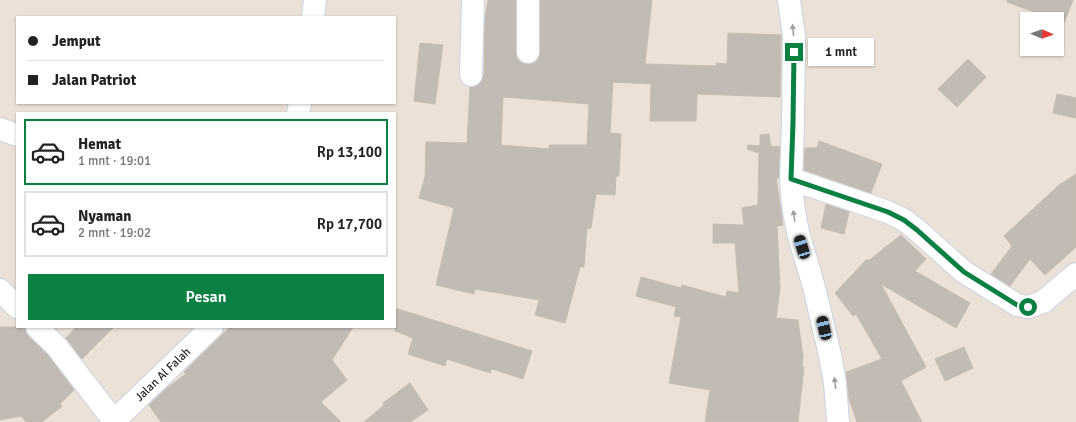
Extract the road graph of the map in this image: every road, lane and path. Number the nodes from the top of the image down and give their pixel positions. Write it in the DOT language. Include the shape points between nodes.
graph roads {
  1 [pos="315,0"];
  2 [pos="473,0"];
  3 [pos="528,0"];
  4 [pos="789,0"];
  5 [pos="313,16"];
  6 [pos="528,52"];
  7 [pos="471,75"];
  8 [pos="0,129"];
  9 [pos="16,135"];
  10 [pos="791,179"];
  11 [pos="1076,274"];
  12 [pos="0,290"];
  13 [pos="16,306"];
  14 [pos="38,328"];
  15 [pos="211,328"];
  16 [pos="113,422"];
  17 [pos="838,422"];
  1 -- 5 [label="street"];
  2 -- 7 [label="street"];
  3 -- 6 [label="street"];
  10 -- 4 [label="street, one-way" via="794,52"];
  8 -- 9 [label="street"];
  10 -- 11 [label="street" via="888,212 904,220 932,241 964,272 1017,305 1028,307 1043,302"];
  17 -- 10 [label="street, one-way" via="830,355 796,226"];
  12 -- 13 [label="street"];
  14 -- 16 [label="street" via="58,347"];
  15 -- 16 [label="street, Jalan Al Falah"];
}
